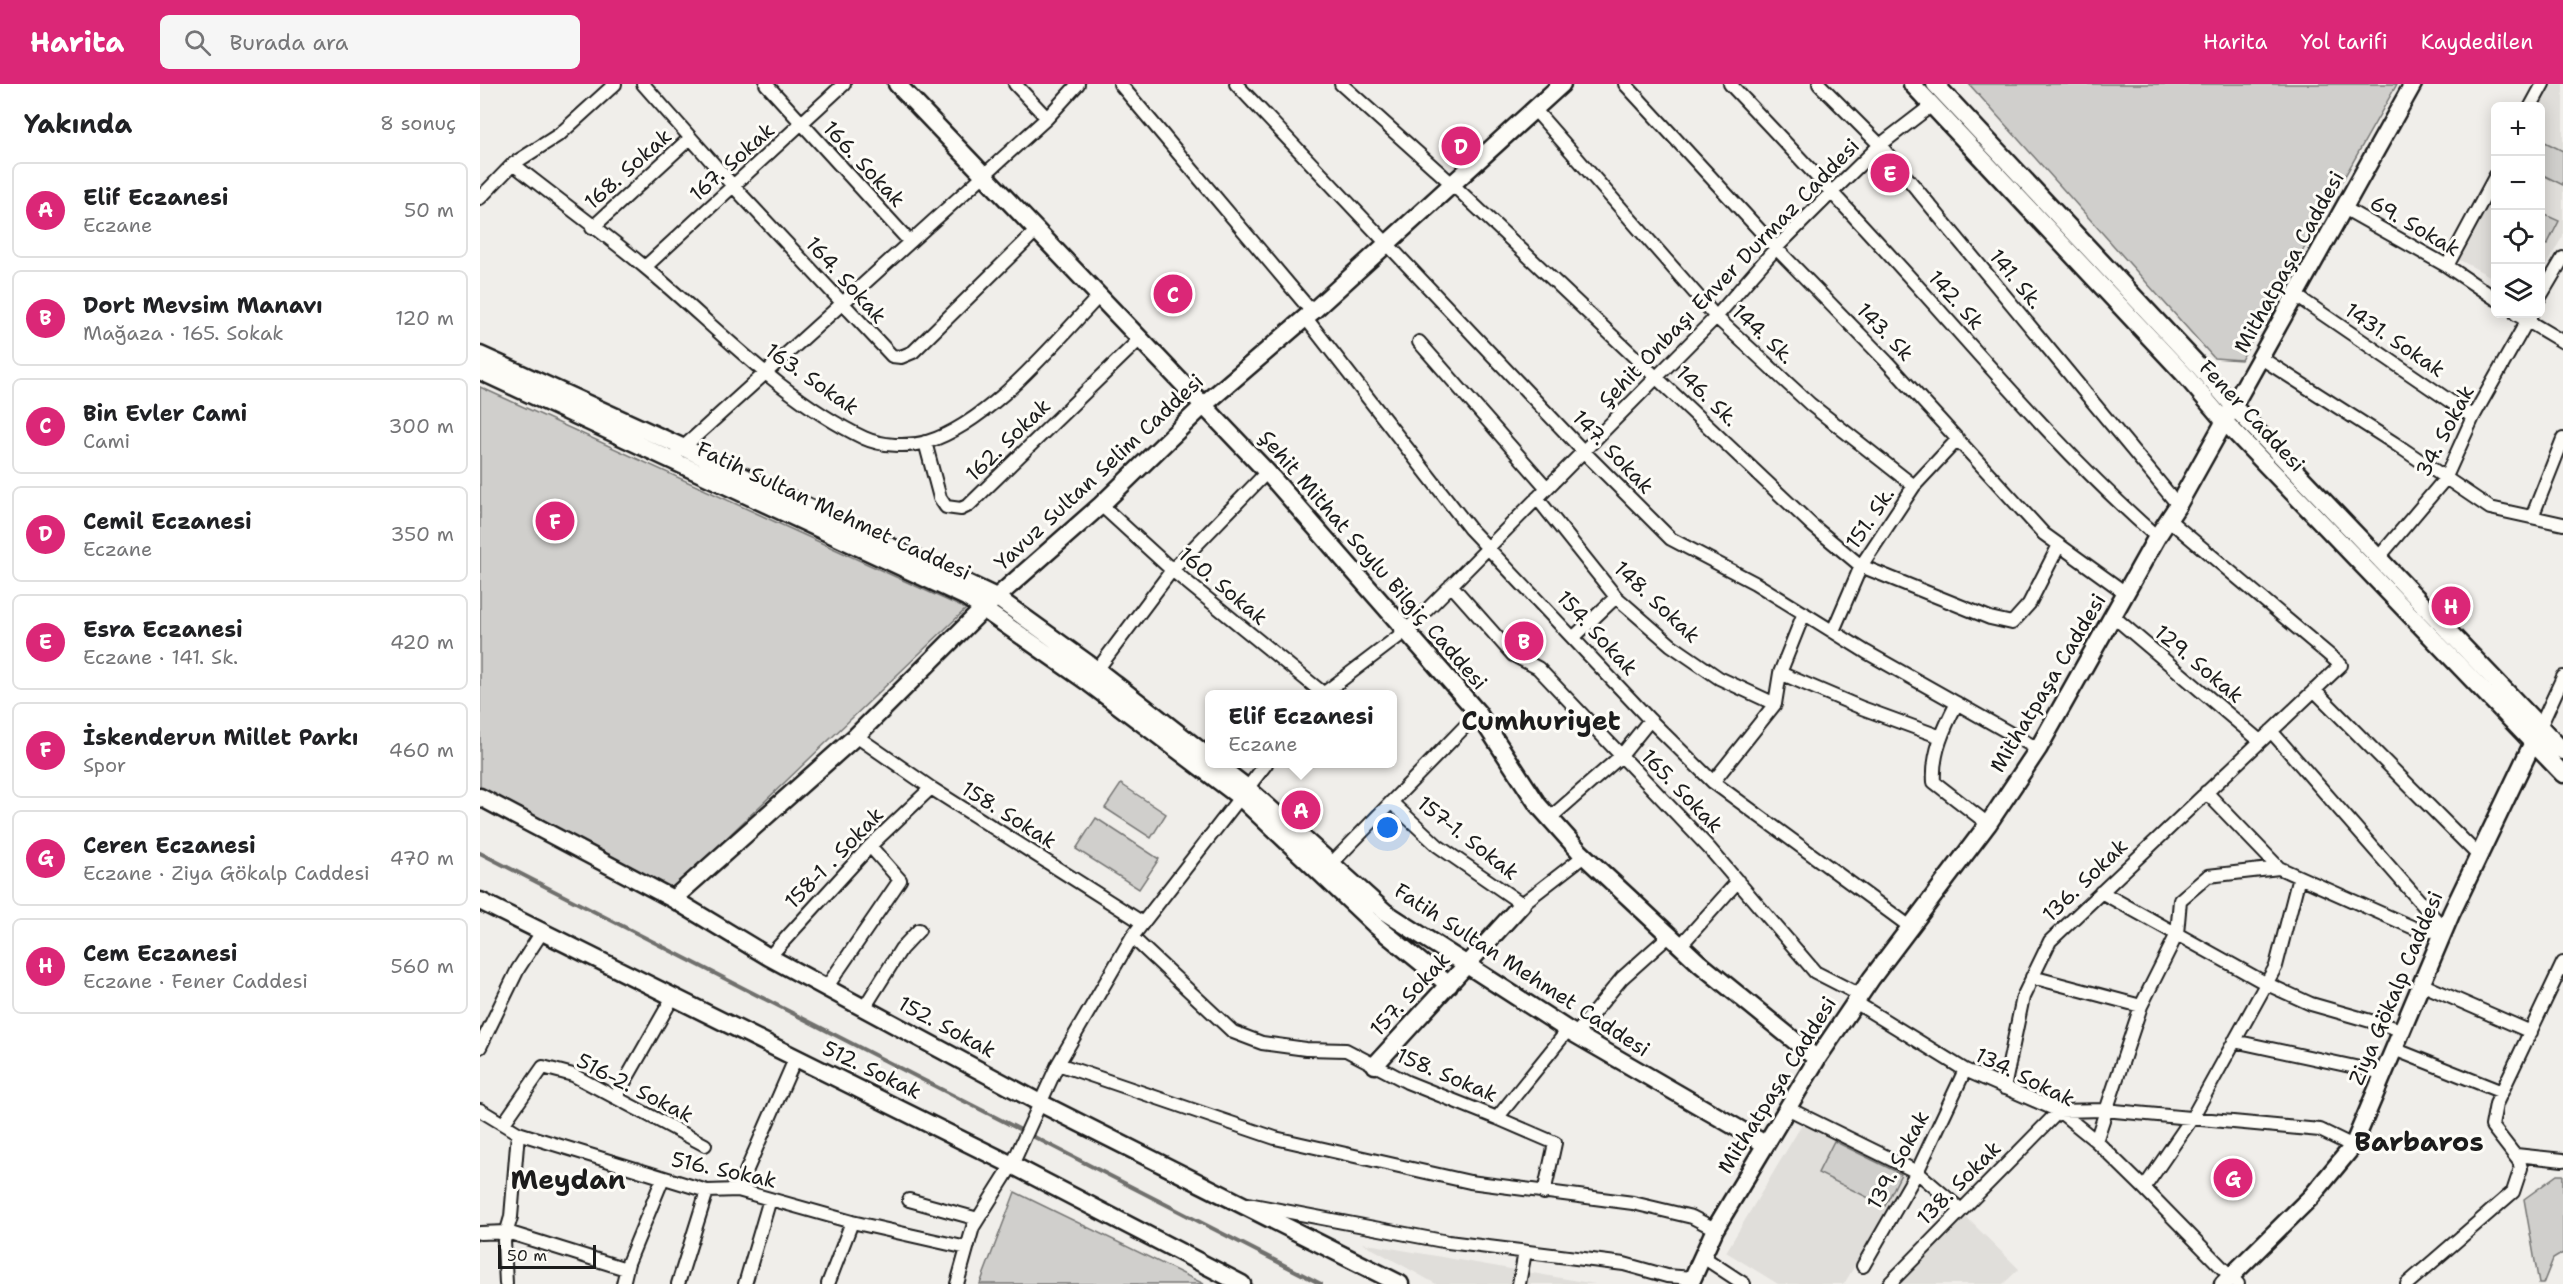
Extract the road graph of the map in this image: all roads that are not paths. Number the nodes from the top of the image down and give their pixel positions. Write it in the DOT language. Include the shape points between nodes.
graph roads {
  1 [pos="615,84"];
  2 [pos="643,84"];
  3 [pos="766,84"];
  4 [pos="844,84"];
  5 [pos="897,84"];
  6 [pos="1015,84"];
  7 [pos="1078,84"];
  8 [pos="1120,84"];
  9 [pos="1236,84"];
  10 [pos="1341,84"];
  11 [pos="1562,84"];
  12 [pos="1625,84"];
  13 [pos="1730,84"];
  14 [pos="1819,84"];
  15 [pos="1912,84"];
  16 [pos="1935,84"];
  17 [pos="2413,84"];
  18 [pos="2543,84"];
  19 [pos="2534,102"];
  20 [pos="1932,105"];
  21 [pos="1534,110"];
  22 [pos="1047,118"];
  23 [pos="802,125"];
  24 [pos="690,138"];
  25 [pos="1880,145"];
  26 [pos="513,164"];
  27 [pos="984,176"];
  28 [pos="1451,183"];
  29 [pos="2491,184"];
  30 [pos="734,188"];
  31 [pos="1833,191"];
  32 [pos="480,198"];
  33 [pos="2344,208"];
  34 [pos="592,228"];
  35 [pos="1036,231"];
  36 [pos="910,242"];
  37 [pos="1388,242"];
  38 [pos="1776,249"];
  39 [pos="2563,258"];
  40 [pos="2447,266"];
  41 [pos="645,267"];
  42 [pos="2545,290"];
  43 [pos="1099,296"];
  44 [pos="2295,296"];
  45 [pos="2491,296"];
  46 [pos="843,305"];
  47 [pos="1308,314"];
  48 [pos="1716,317"];
  49 [pos="2524,318"];
  50 [pos="2528,318"];
  51 [pos="1141,338"];
  52 [pos="1419,342"];
  53 [pos="2563,342"];
  54 [pos="480,355"];
  55 [pos="2261,358"];
  56 [pos="480,372"];
  57 [pos="766,374"];
  58 [pos="1658,376"];
  59 [pos="1204,404"];
  60 [pos="2234,407"];
  61 [pos="2473,417"];
  62 [pos="2225,422"];
  63 [pos="1959,439"];
  64 [pos="2563,439"];
  65 [pos="925,442"];
  66 [pos="1583,451"];
  67 [pos="678,453"];
  68 [pos="1267,472"];
  69 [pos="2445,479"];
  70 [pos="1914,486"];
  71 [pos="1547,488"];
  72 [pos="1537,498"];
  73 [pos="1101,505"];
  74 [pos="2178,506"];
  75 [pos="2532,517"];
  76 [pos="2169,520"];
  77 [pos="2563,524"];
  78 [pos="2157,537"];
  79 [pos="1489,547"];
  80 [pos="2058,547"];
  81 [pos="2379,557"];
  82 [pos="1862,566"];
  83 [pos="1172,570"];
  84 [pos="1451,585"];
  85 [pos="2127,594"];
  86 [pos="996,597"];
  87 [pos="1616,597"];
  88 [pos="982,610"];
  89 [pos="1804,613"];
  90 [pos="2114,617"];
  91 [pos="1407,630"];
  92 [pos="1833,631"];
  93 [pos="1574,637"];
  94 [pos="1097,670"];
  95 [pos="1780,673"];
  96 [pos="2563,677"];
  97 [pos="1319,690"];
  98 [pos="1329,690"];
  99 [pos="2314,690"];
  100 [pos="2560,692"];
  101 [pos="1957,703"];
  102 [pos="1775,704"];
  103 [pos="1478,713"];
  104 [pos="1650,720"];
  105 [pos="2540,727"];
  106 [pos="2271,731"];
  107 [pos="856,736"];
  108 [pos="1941,737"];
  109 [pos="2260,741"];
  110 [pos="2534,743"];
  111 [pos="2038,749"];
  112 [pos="2563,751"];
  113 [pos="1205,755"];
  114 [pos="1621,756"];
  115 [pos="1205,765"];
  116 [pos="1209,768"];
  117 [pos="1220,768"];
  118 [pos="1263,768"];
  119 [pos="2563,774"];
  120 [pos="1713,782"];
  121 [pos="930,788"];
  122 [pos="1243,792"];
  123 [pos="2206,792"];
  124 [pos="480,797"];
  125 [pos="1391,802"];
  126 [pos="1550,818"];
  127 [pos="1988,824"];
  128 [pos="870,846"];
  129 [pos="1584,856"];
  130 [pos="2479,856"];
  131 [pos="1331,864"];
  132 [pos="2279,868"];
  133 [pos="2299,877"];
  134 [pos="1738,881"];
  135 [pos="2101,892"];
  136 [pos="673,899"];
  137 [pos="480,901"];
  138 [pos="1522,904"];
  139 [pos="1355,906"];
  140 [pos="1385,912"];
  141 [pos="1143,923"];
  142 [pos="1909,926"];
  143 [pos="2444,929"];
  144 [pos="919,930"];
  145 [pos="542,932"];
  146 [pos="2177,934"];
  147 [pos="1132,937"];
  148 [pos="1675,940"];
  149 [pos="769,957"];
  150 [pos="2563,963"];
  151 [pos="1467,966"];
  152 [pos="2032,977"];
  153 [pos="2267,984"];
  154 [pos="2421,984"];
  155 [pos="1449,985"];
  156 [pos="826,988"];
  157 [pos="673,997"];
  158 [pos="1857,998"];
  159 [pos="2141,1006"];
  160 [pos="864,1008"];
  161 [pos="2402,1030"];
  162 [pos="1572,1032"];
  163 [pos="2531,1032"];
  164 [pos="2234,1041"];
  165 [pos="480,1047"];
  166 [pos="2394,1049"];
  167 [pos="796,1058"];
  168 [pos="1817,1059"];
  169 [pos="1058,1064"];
  170 [pos="1375,1065"];
  171 [pos="1965,1070"];
  172 [pos="2383,1073"];
  173 [pos="2004,1088"];
  174 [pos="2502,1092"];
  175 [pos="616,1097"];
  176 [pos="1040,1103"];
  177 [pos="1787,1108"];
  178 [pos="2104,1110"];
  179 [pos="480,1111"];
  180 [pos="2059,1111"];
  181 [pos="1497,1118"];
  182 [pos="2192,1118"];
  183 [pos="504,1123"];
  184 [pos="518,1133"];
  185 [pos="2096,1141"];
  186 [pos="1765,1144"];
  187 [pos="705,1145"];
  188 [pos="2353,1146"];
  189 [pos="2516,1155"];
  190 [pos="2563,1160"];
  191 [pos="1012,1165"];
  192 [pos="1917,1172"];
  193 [pos="663,1178"];
  194 [pos="2144,1188"];
  195 [pos="738,1190"];
  196 [pos="707,1191"];
  197 [pos="1545,1193"];
  198 [pos="770,1199"];
  199 [pos="909,1200"];
  200 [pos="1235,1201"];
  201 [pos="1960,1209"];
  202 [pos="978,1219"];
  203 [pos="852,1221"];
  204 [pos="1715,1229"];
  205 [pos="507,1232"];
  206 [pos="480,1233"];
  207 [pos="967,1248"];
  208 [pos="1525,1252"];
  209 [pos="1703,1257"];
  210 [pos="1863,1266"];
  211 [pos="626,1269"];
  212 [pos="1691,1281"];
  213 [pos="2231,1281"];
  214 [pos="506,1284"];
  215 [pos="623,1284"];
  216 [pos="678,1284"];
  217 [pos="745,1284"];
  218 [pos="828,1284"];
  219 [pos="957,1284"];
  220 [pos="1242,1284"];
  221 [pos="1400,1284"];
  222 [pos="1519,1284"];
  223 [pos="1744,1284"];
  224 [pos="1889,1284"];
  225 [pos="2407,1284"];
  1 -- 26 [label="street" via="560,134"];
  2 -- 24 [label="street, 164. Sokak"];
  3 -- 23 [label="street, 166. Sokak"];
  4 -- 23 [label="street, 167. Sokak"];
  5 -- 27 [label="street, Şehit Mithat Soylu Bilgiç Caddesi"];
  6 -- 22 [label="street"];
  7 -- 22 [label="street"];
  8 -- 47 [label="street, 154. Sokak"];
  9 -- 37 [label="street, 147. Sokak"];
  10 -- 28 [label="street, 146. Sk."];
  11 -- 21 [label="street, Yavuz Sultan Selim Caddesi"];
  12 -- 38 [label="street, 143. Sk"];
  13 -- 31 [label="street, 142. Sk"];
  14 -- 25 [label="street, 141. Sk."];
  15 -- 20 [label="street, Fener Caddesi"];
  16 -- 60 [label="street, Fener Caddesi"];
  17 -- 33 [label="street, Mithatpaşa Caddesi"];
  18 -- 19 [label="street"];
  20 -- 25 [label="street, Şehit Onbaşı Enver Durmaz Caddesi"];
  20 -- 62 [label="street, Fener Caddesi"];
  21 -- 28 [label="street, Yavuz Sultan Selim Caddesi"];
  21 -- 48 [label="street, 144. Sk."];
  22 -- 27 [label="street"];
  23 -- 30 [label="street, 167. Sokak"];
  23 -- 36 [label="street, 166. Sokak"];
  24 -- 30 [label="street, 164. Sokak"];
  24 -- 34 [label="street, 168. Sokak"];
  25 -- 31 [label="street, Şehit Onbaşı Enver Durmaz Caddesi"];
  25 -- 74 [label="street, 141. Sk."];
  26 -- 32 [label="street"];
  26 -- 34 [label="street, 163. Sokak"];
  27 -- 35 [label="street, Şehit Mithat Soylu Bilgiç Caddesi"];
  27 -- 36 [label="street"];
  28 -- 37 [label="street, Yavuz Sultan Selim Caddesi"];
  28 -- 58 [label="street, 146. Sk."];
  29 -- 40 [label="street"];
  30 -- 41 [label="street, 167. Sokak"];
  30 -- 46 [label="street, 164. Sokak"];
  31 -- 38 [label="street, Şehit Onbaşı Enver Durmaz Caddesi"];
  31 -- 78 [label="street, 142. Sk" via="2030,412 2108,493"];
  33 -- 40 [label="street, 69. Sokak"];
  33 -- 44 [label="street, Mithatpaşa Caddesi"];
  34 -- 41 [label="street, 163. Sokak"];
  35 -- 43 [label="street, Şehit Mithat Soylu Bilgiç Caddesi"];
  35 -- 46 [label="street, 164. Sokak" via="936,333 902,357 884,351"];
  36 -- 46 [label="street"];
  37 -- 47 [label="street, Yavuz Sultan Selim Caddesi"];
  37 -- 66 [label="street, 147. Sokak"];
  38 -- 48 [label="street, Şehit Onbaşı Enver Durmaz Caddesi"];
  38 -- 63 [label="street, 143. Sk"];
  39 -- 42 [label="street"];
  40 -- 45 [label="street, 69. Sokak"];
  41 -- 57 [label="street, 163. Sokak"];
  43 -- 51 [label="street, Şehit Mithat Soylu Bilgiç Caddesi"];
  43 -- 65 [label="street, 163. Sokak" via="982,412 951,432"];
  44 -- 55 [label="street, Mithatpaşa Caddesi"];
  44 -- 61 [label="street, 1431. Sokak"];
  46 -- 57 [label="street"];
  47 -- 59 [label="street, Yavuz Sultan Selim Caddesi"];
  47 -- 79 [label="street, 154. Sokak" via="1470,529"];
  48 -- 58 [label="street, Şehit Onbaşı Enver Durmaz Caddesi"];
  48 -- 70 [label="street, 144. Sk." via="1810,404"];
  49 -- 61 [label="street, 34. Sokak"];
  50 -- 53 [label="street"];
  51 -- 59 [label="street, Şehit Mithat Soylu Bilgiç Caddesi"];
  51 -- 65 [label="street, 162. Sokak" via="961,509 946,507 940,498"];
  52 -- 71 [label="street"];
  54 -- 67 [label="street, Fatih Sultan Mehmet Caddesi"];
  55 -- 60 [label="street, Mithatpaşa Caddesi"];
  55 -- 69 [label="street"];
  56 -- 67 [label="street, Fatih Sultan Mehmet Caddesi"];
  57 -- 65 [label="street, 163. Sokak" via="818,412 866,439 896,445"];
  57 -- 67 [label="street"];
  58 -- 66 [label="street, Şehit Onbaşı Enver Durmaz Caddesi"];
  58 -- 82 [label="street, 146. Sk." via="1813,526"];
  59 -- 68 [label="street, Şehit Mithat Soylu Bilgiç Caddesi"];
  59 -- 73 [label="street, Yavuz Sultan Selim Caddesi"];
  60 -- 62 [label="street, Mithatpaşa Caddesi"];
  60 -- 81 [label="street, Fener Caddesi"];
  61 -- 69 [label="street, 34. Sokak"];
  62 -- 74 [label="street, Mithatpaşa Caddesi"];
  62 -- 110 [label="street, Fener Caddesi"];
  63 -- 70 [label="street, 151. Sk."];
  63 -- 80 [label="street, 143. Sk"];
  64 -- 75 [label="street"];
  66 -- 71 [label="street, Şehit Onbaşı Enver Durmaz Caddesi"];
  66 -- 89 [label="street, 147. Sokak" via="1671,539"];
  67 -- 86 [label="street, Fatih Sultan Mehmet Caddesi"];
  67 -- 88 [label="street, Fatih Sultan Mehmet Caddesi" via="966,597"];
  68 -- 83 [label="street"];
  68 -- 91 [label="street, Şehit Mithat Soylu Bilgiç Caddesi"];
  69 -- 75 [label="street" via="2490,508"];
  69 -- 81 [label="street, 34. Sokak"];
  70 -- 82 [label="street, 151. Sk."];
  71 -- 72 [label="street, Şehit Onbaşı Enver Durmaz Caddesi"];
  72 -- 79 [label="street, Şehit Onbaşı Enver Durmaz Caddesi"];
  72 -- 87 [label="street, 148. Sokak"];
  73 -- 83 [label="street, 160. Sokak"];
  73 -- 86 [label="street, Yavuz Sultan Selim Caddesi"];
  74 -- 76 [label="street, Mithatpaşa Caddesi"];
  75 -- 77 [label="street"];
  76 -- 78 [label="street, Mithatpaşa Caddesi"];
  76 -- 99 [label="street, 136. Sokak" via="2341,665"];
  78 -- 85 [label="street, Mithatpaşa Caddesi"];
  79 -- 84 [label="street, Şehit Onbaşı Enver Durmaz Caddesi"];
  79 -- 93 [label="street, 154. Sokak"];
  80 -- 82 [label="street, 146. Sk." via="2029,604 2012,623 1981,615"];
  80 -- 85 [label="street, 143. Sk"];
  81 -- 105 [label="street, Fener Caddesi"];
  82 -- 92 [label="street, 151. Sk."];
  83 -- 94 [label="street"];
  83 -- 97 [label="street, 160. Sokak"];
  84 -- 91 [label="street, Şehit Onbaşı Enver Durmaz Caddesi"];
  84 -- 114 [label="street, 165. Sokak" via="1513,655 1538,668"];
  85 -- 90 [label="street, Mithatpaşa Caddesi"];
  86 -- 88 [label="street, Yavuz Sultan Selim Caddesi"];
  86 -- 94 [label="street, Fatih Sultan Mehmet Caddesi"];
  87 -- 93 [label="street"];
  87 -- 102 [label="street, 148. Sokak" via="1684,656 1719,678"];
  88 -- 107 [label="street, Yavuz Sultan Selim Caddesi"];
  88 -- 115 [label="street, Fatih Sultan Mehmet Caddesi"];
  89 -- 92 [label="street, 147. Sokak"];
  89 -- 95 [label="street"];
  90 -- 109 [label="street, 129. Sokak"];
  90 -- 111 [label="street, Mithatpaşa Caddesi"];
  91 -- 98 [label="street, Şehit Onbaşı Enver Durmaz Caddesi"];
  91 -- 103 [label="street, Şehit Mithat Soylu Bilgiç Caddesi"];
  92 -- 101 [label="street, 147. Sokak"];
  93 -- 104 [label="street, 154. Sokak"];
  94 -- 113 [label="street, Fatih Sultan Mehmet Caddesi"];
  95 -- 102 [label="street"];
  95 -- 108 [label="street"];
  96 -- 100 [label="street, Ziya Gökalp Caddesi"];
  99 -- 106 [label="street, 136. Sokak"];
  99 -- 130 [label="street"];
  100 -- 105 [label="street, Ziya Gökalp Caddesi"];
  101 -- 108 [label="street"];
  101 -- 111 [label="street, 147. Sokak"];
  102 -- 120 [label="street"];
  103 -- 125 [label="street"];
  103 -- 126 [label="street, Şehit Mithat Soylu Bilgiç Caddesi"];
  104 -- 114 [label="street"];
  104 -- 120 [label="street, 154. Sokak"];
  105 -- 110 [label="street, Ziya Gökalp Caddesi"];
  105 -- 112 [label="street, Fener Caddesi"];
  106 -- 109 [label="street, 136. Sokak"];
  106 -- 143 [label="street"];
  107 -- 121 [label="street, 158. Sokak"];
  107 -- 136 [label="street, Yavuz Sultan Selim Caddesi"];
  108 -- 127 [label="street" via="1933,765 1935,782"];
  109 -- 123 [label="street, 136. Sokak"];
  110 -- 119 [label="street, Fener Caddesi"];
  110 -- 130 [label="street, Ziya Gökalp Caddesi"];
  111 -- 127 [label="street, Mithatpaşa Caddesi"];
  114 -- 126 [label="street"];
  114 -- 134 [label="street, 165. Sokak"];
  116 -- 122 [label="street, Fatih Sultan Mehmet Caddesi"];
  117 -- 122 [label="street, Fatih Sultan Mehmet Caddesi"];
  118 -- 122 [label="street"];
  120 -- 142 [label="street, 154. Sokak"];
  121 -- 128 [label="street, 158-1 . Sokak"];
  121 -- 141 [label="street, 158. Sokak"];
  122 -- 131 [label="street, Fatih Sultan Mehmet Caddesi"];
  122 -- 139 [label="street, Fatih Sultan Mehmet Caddesi"];
  122 -- 141 [label="street"];
  123 -- 132 [label="street"];
  123 -- 135 [label="street, 136. Sokak"];
  124 -- 136 [label="street, 152. Sokak"];
  125 -- 131 [label="street"];
  125 -- 138 [label="street, 157-1. Sokak" via="1438,846"];
  126 -- 129 [label="street, Şehit Mithat Soylu Bilgiç Caddesi"];
  127 -- 142 [label="street, Mithatpaşa Caddesi"];
  128 -- 149 [label="street, 158-1 . Sokak"];
  128 -- 156 [label="street" via="900,880"];
  129 -- 138 [label="street, 157. Sokak"];
  129 -- 148 [label="street, Şehit Mithat Soylu Bilgiç Caddesi"];
  130 -- 143 [label="street, Ziya Gökalp Caddesi"];
  131 -- 140 [label="street, Fatih Sultan Mehmet Caddesi"];
  132 -- 133 [label="street"];
  132 -- 146 [label="street" via="2208,876 2180,900"];
  133 -- 143 [label="street" via="2423,932"];
  133 -- 153 [label="street" via="2276,966"];
  134 -- 148 [label="street, 158. Sokak"];
  134 -- 158 [label="street, 165. Sokak" via="1815,972"];
  135 -- 146 [label="street"];
  135 -- 152 [label="street, 136. Sokak" via="2050,941"];
  136 -- 149 [label="street, 152. Sokak"];
  137 -- 145 [label="street, 512. Sokak"];
  138 -- 151 [label="street, 157. Sokak"];
  139 -- 140 [label="street"];
  139 -- 155 [label="street, Fatih Sultan Mehmet Caddesi"];
  140 -- 151 [label="street, Fatih Sultan Mehmet Caddesi"];
  141 -- 147 [label="street"];
  142 -- 158 [label="street, Mithatpaşa Caddesi"];
  143 -- 154 [label="street, Ziya Gökalp Caddesi"];
  144 -- 160 [label="street" via="901,949"];
  145 -- 157 [label="street, 512. Sokak"];
  145 -- 165 [label="street" via="518,969"];
  146 -- 153 [label="street"];
  146 -- 159 [label="street"];
  147 -- 169 [label="street"];
  147 -- 170 [label="street, 158. Sokak" via="1233,1032 1262,1043 1346,1050"];
  148 -- 162 [label="street, 158. Sokak" via="1622,978"];
  148 -- 168 [label="street, Şehit Mithat Soylu Bilgiç Caddesi"];
  149 -- 156 [label="street, 152. Sokak"];
  150 -- 163 [label="street"];
  151 -- 155 [label="street, 157. Sokak"];
  151 -- 162 [label="street, Fatih Sultan Mehmet Caddesi"];
  152 -- 159 [label="street"];
  152 -- 173 [label="street, 136. Sokak" via="2023,997"];
  153 -- 161 [label="street" via="2312,1004"];
  153 -- 164 [label="street"];
  154 -- 161 [label="street, Ziya Gökalp Caddesi"];
  154 -- 163 [label="street"];
  155 -- 170 [label="street, 157. Sokak"];
  156 -- 160 [label="street, 152. Sokak"];
  157 -- 167 [label="street, 512. Sokak"];
  157 -- 175 [label="street"];
  158 -- 168 [label="street, Mithatpaşa Caddesi"];
  158 -- 171 [label="street, 134. Sokak"];
  159 -- 178 [label="street"];
  160 -- 176 [label="street, 152. Sokak"];
  161 -- 166 [label="street, Ziya Gökalp Caddesi"];
  162 -- 181 [label="street, 158. Sokak"];
  162 -- 186 [label="street, Fatih Sultan Mehmet Caddesi"];
  163 -- 174 [label="street"];
  164 -- 172 [label="street"];
  164 -- 182 [label="street"];
  166 -- 172 [label="street, Ziya Gökalp Caddesi"];
  166 -- 174 [label="street"];
  167 -- 191 [label="street, 512. Sokak"];
  167 -- 195 [label="street"];
  168 -- 177 [label="street, Mithatpaşa Caddesi"];
  169 -- 176 [label="street"];
  169 -- 197 [label="street" via="1275,1138 1470,1182"];
  170 -- 181 [label="street, 158. Sokak"];
  171 -- 173 [label="street, 134. Sokak"];
  171 -- 192 [label="street, 139. Sokak"];
  172 -- 188 [label="street, Ziya Gökalp Caddesi"];
  173 -- 180 [label="street, 134. Sokak"];
  174 -- 189 [label="street" via="2492,1126"];
  175 -- 183 [label="street, 516-2. Sokak" via="573,1075 543,1067"];
  175 -- 187 [label="street, 516-2. Sokak"];
  176 -- 191 [label="street"];
  176 -- 200 [label="street, 152. Sokak"];
  177 -- 186 [label="street, Mithatpaşa Caddesi"];
  177 -- 192 [label="street"];
  178 -- 180 [label="street"];
  178 -- 182 [label="street"];
  178 -- 185 [label="street"];
  179 -- 183 [label="street, 516. Sokak"];
  180 -- 185 [label="street, 134. Sokak"];
  180 -- 201 [label="street, 138. Sokak"];
  181 -- 197 [label="street" via="1555,1143"];
  182 -- 188 [label="street" via="2320,1130"];
  182 -- 194 [label="street"];
  183 -- 184 [label="street, 516. Sokak"];
  184 -- 193 [label="street, 516. Sokak"];
  184 -- 205 [label="street"];
  185 -- 194 [label="street, 134. Sokak"];
  186 -- 204 [label="street, Mithatpaşa Caddesi"];
  188 -- 213 [label="street, Ziya Gökalp Caddesi" via="2311,1197"];
  189 -- 190 [label="street"];
  189 -- 225 [label="street" via="2521,1168 2513,1192"];
  191 -- 202 [label="street"];
  191 -- 220 [label="street, 512. Sokak"];
  192 -- 201 [label="street"];
  192 -- 210 [label="street, 139. Sokak"];
  193 -- 196 [label="street, 516. Sokak"];
  193 -- 211 [label="street"];
  194 -- 213 [label="street, 134. Sokak"];
  195 -- 196 [label="street, 516. Sokak"];
  195 -- 198 [label="street, 516. Sokak"];
  196 -- 216 [label="street"];
  197 -- 204 [label="street" via="1633,1203 1692,1217"];
  198 -- 203 [label="street, 516. Sokak"];
  198 -- 217 [label="street"];
  199 -- 202 [label="street"];
  200 -- 208 [label="street" via="1449,1242"];
  200 -- 221 [label="street, 152. Sokak"];
  201 -- 224 [label="street, 138. Sokak"];
  202 -- 207 [label="street"];
  203 -- 207 [label="street, 516. Sokak"];
  203 -- 218 [label="street"];
  204 -- 209 [label="street, Mithatpaşa Caddesi"];
  205 -- 206 [label="street"];
  205 -- 211 [label="street"];
  205 -- 214 [label="street"];
  207 -- 219 [label="street"];
  208 -- 212 [label="street" via="1624,1264"];
  208 -- 222 [label="street"];
  209 -- 212 [label="street, Mithatpaşa Caddesi"];
  209 -- 223 [label="street"];
  211 -- 215 [label="street"];
}
